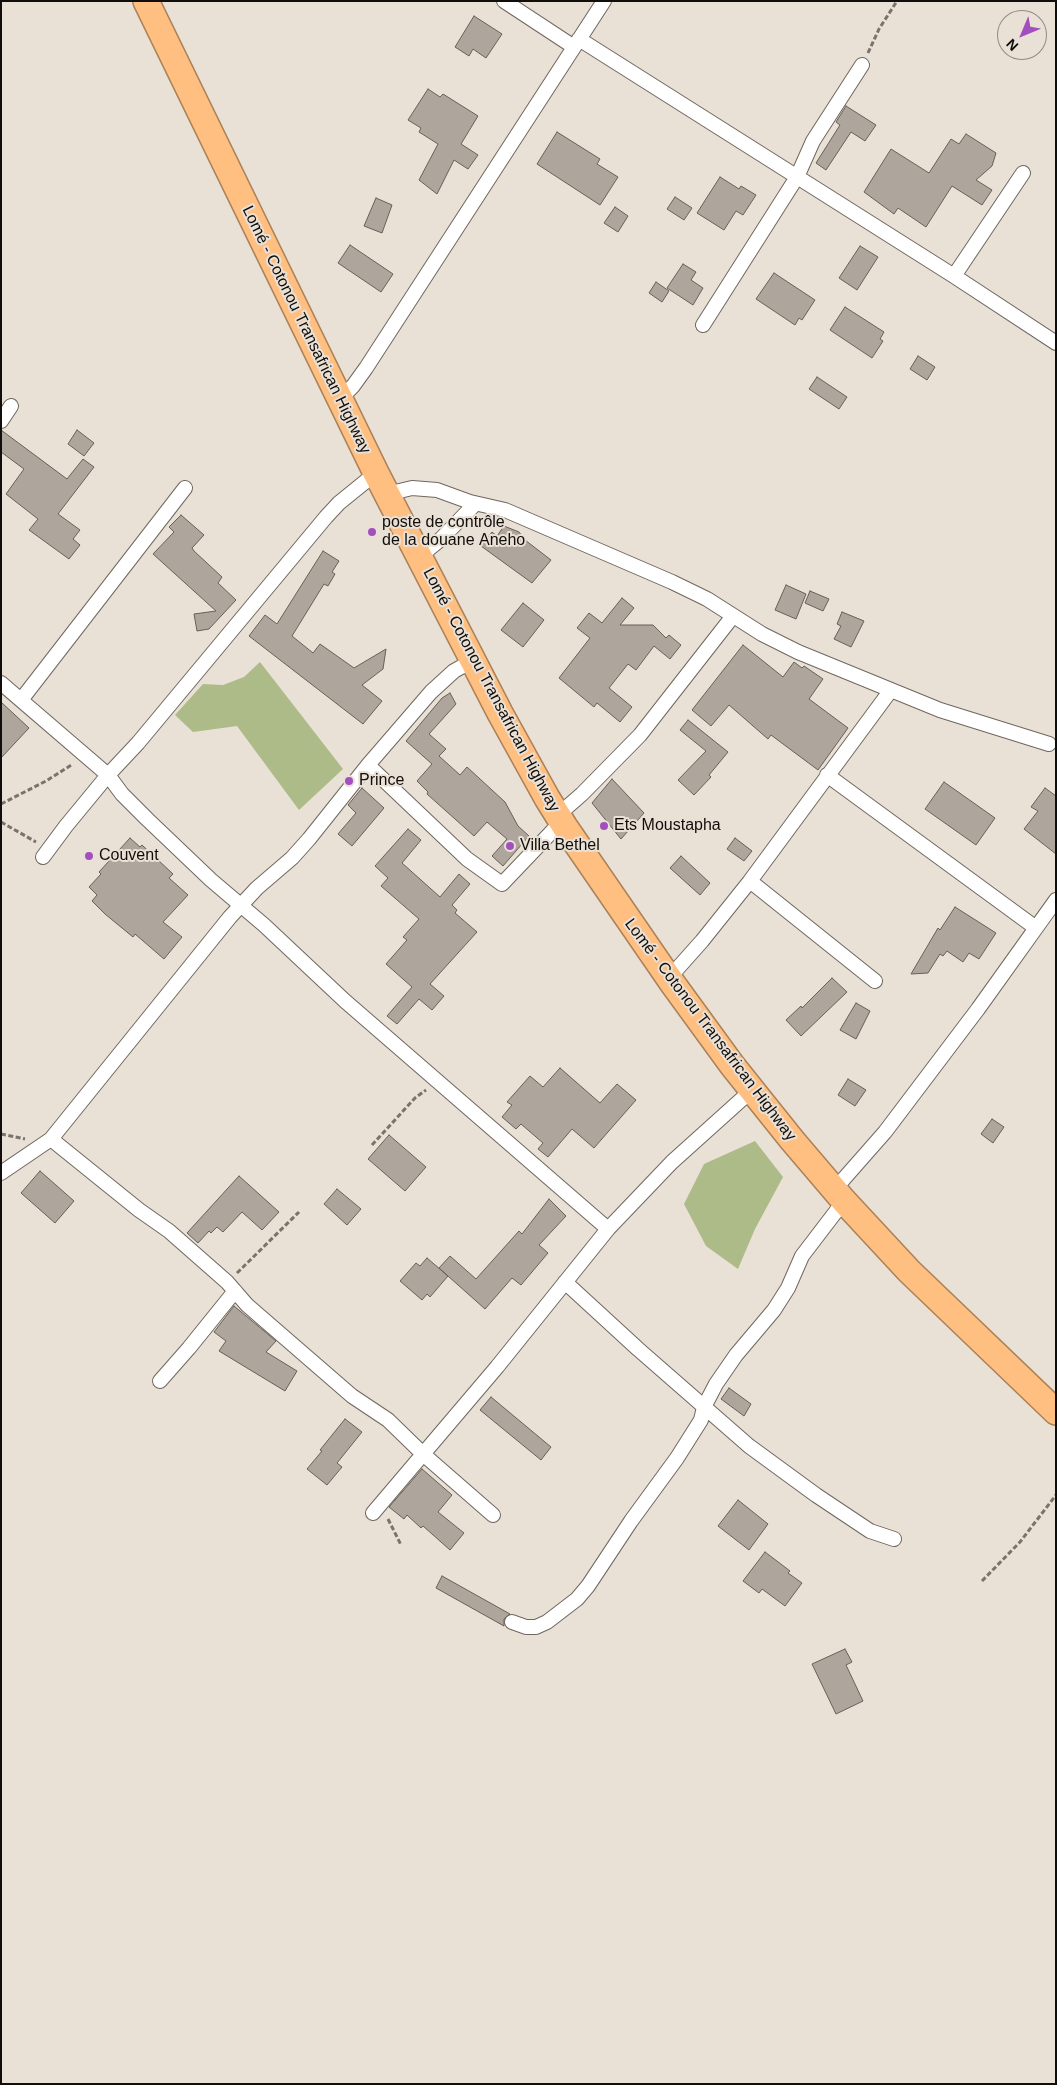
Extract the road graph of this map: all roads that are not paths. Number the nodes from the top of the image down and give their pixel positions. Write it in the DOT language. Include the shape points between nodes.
graph roads {
  1 [pos="146,1"];
  2 [pos="504,1"];
  3 [pos="604,1"];
  4 [pos="577,43"];
  5 [pos="862,65"];
  6 [pos="1023,173"];
  7 [pos="797,177"];
  8 [pos="954,276"];
  9 [pos="703,325"];
  10 [pos="1056,342"];
  11 [pos="340,399"];
  12 [pos="11,406"];
  13 [pos="1,421"];
  14 [pos="381,483"];
  15 [pos="184,488"];
  16 [pos="475,504"];
  17 [pos="420,556"];
  18 [pos="733,616"];
  19 [pos="472,661"];
  20 [pos="1,683"];
  21 [pos="890,690"];
  22 [pos="21,700"];
  23 [pos="1049,744"];
  24 [pos="368,765"];
  25 [pos="827,775"];
  26 [pos="108,776"];
  27 [pos="560,818"];
  28 [pos="47,852"];
  29 [pos="750,881"];
  30 [pos="1056,900"];
  31 [pos="241,905"];
  32 [pos="1036,928"];
  33 [pos="669,978"];
  34 [pos="875,981"];
  35 [pos="752,1090"];
  36 [pos="51,1138"];
  37 [pos="1,1173"];
  38 [pos="839,1196"];
  39 [pos="608,1229"];
  40 [pos="565,1282"];
  41 [pos="231,1287"];
  42 [pos="160,1381"];
  43 [pos="704,1407"];
  44 [pos="1056,1412"];
  45 [pos="423,1454"];
  46 [pos="377,1508"];
  47 [pos="493,1515"];
  48 [pos="894,1539"];
  49 [pos="512,1622"];
  1 -- 11 [label="highway, Lomé - Cotonou Transafrican Highway"];
  2 -- 4 [label="street"];
  3 -- 4 [label="street"];
  4 -- 7 [label="street"];
  4 -- 11 [label="street" via="366,368"];
  5 -- 7 [label="street" via="813,141"];
  6 -- 8 [label="street"];
  7 -- 8 [label="street"];
  7 -- 9 [label="street"];
  8 -- 10 [label="street"];
  11 -- 14 [label="highway, Lomé - Cotonou Transafrican Highway"];
  12 -- 13 [label="street"];
  14 -- 16 [label="street" via="437,490"];
  14 -- 17 [label="highway, Lomé - Cotonou Transafrican Highway"];
  14 -- 26 [label="street" via="357,487 333,510"];
  15 -- 22 [label="street"];
  16 -- 17 [label="street"];
  16 -- 18 [label="street" via="505,510 591,546 672,582"];
  17 -- 19 [label="highway, Lomé - Cotonou Transafrican Highway"];
  18 -- 21 [label="street" via="798,652"];
  18 -- 27 [label="street" via="640,735"];
  19 -- 24 [label="street" via="441,682"];
  19 -- 27 [label="highway, Lomé - Cotonou Transafrican Highway"];
  20 -- 22 [label="street"];
  21 -- 23 [label="street" via="940,710"];
  21 -- 25 [label="street"];
  22 -- 26 [label="street"];
  24 -- 27 [label="street" via="468,859 502,884"];
  24 -- 31 [label="street" via="292,858"];
  25 -- 29 [label="street"];
  25 -- 32 [label="street"];
  26 -- 28 [label="street"];
  26 -- 31 [label="street" via="147,819"];
  27 -- 33 [label="highway, Lomé - Cotonou Transafrican Highway"];
  29 -- 33 [label="street"];
  29 -- 34 [label="street"];
  30 -- 32 [label="street"];
  31 -- 36 [label="street"];
  31 -- 39 [label="street" via="345,1001"];
  32 -- 38 [label="street"];
  33 -- 35 [label="highway, Lomé - Cotonou Transafrican Highway"];
  35 -- 38 [label="highway, Lomé - Cotonou Transafrican Highway"];
  35 -- 39 [label="street" via="672,1162"];
  36 -- 37 [label="street"];
  36 -- 41 [label="street" via="169,1231"];
  38 -- 43 [label="street" via="774,1310 736,1355"];
  38 -- 44 [label="highway, Lomé - Cotonou Transafrican Highway" via="909,1271"];
  39 -- 40 [label="street"];
  40 -- 43 [label="street"];
  40 -- 45 [label="street"];
  41 -- 42 [label="street" via="189,1348"];
  41 -- 45 [label="street" via="247,1305 352,1396 388,1420"];
  43 -- 48 [label="street" via="749,1446 816,1495 870,1531"];
  43 -- 49 [label="street" via="701,1420 678,1458 577,1599 536,1627"];
  45 -- 46 [label="street"];
  45 -- 47 [label="street"];
}
